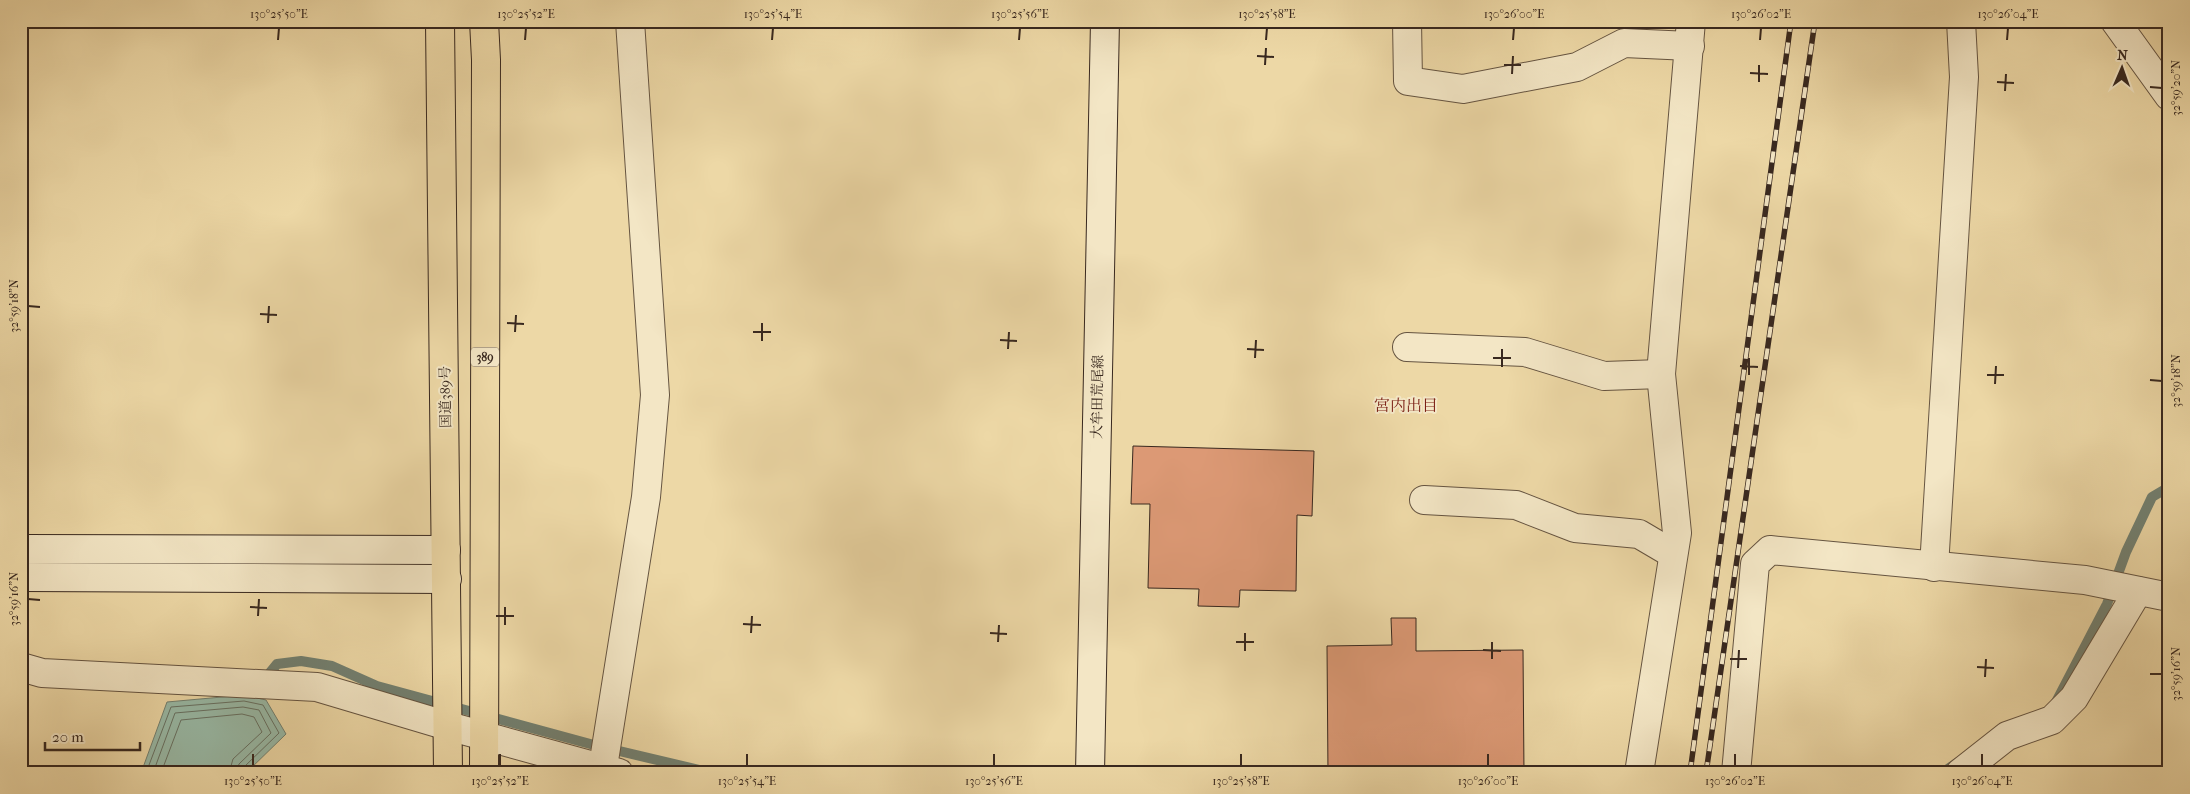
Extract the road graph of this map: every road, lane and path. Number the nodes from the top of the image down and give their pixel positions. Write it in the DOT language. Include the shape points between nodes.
graph roads {
  1 [pos="440,21"];
  2 [pos="484,21"];
  3 [pos="630,21"];
  4 [pos="1105,21"];
  5 [pos="1407,21"];
  6 [pos="1961,21"];
  7 [pos="2115,21"];
  8 [pos="1691,34"];
  9 [pos="2169,96"];
  10 [pos="1407,347"];
  11 [pos="1661,374"];
  12 [pos="1424,500"];
  13 [pos="21,549"];
  14 [pos="446,550"];
  15 [pos="1673,554"];
  16 [pos="1934,567"];
  17 [pos="21,577"];
  18 [pos="447,579"];
  19 [pos="2138,591"];
  20 [pos="2169,597"];
  21 [pos="21,668"];
  22 [pos="448,725"];
  23 [pos="484,735"];
  24 [pos="607,770"];
  25 [pos="448,773"];
  26 [pos="484,773"];
  27 [pos="1090,773"];
  28 [pos="1639,773"];
  29 [pos="1736,773"];
  30 [pos="1960,773"];
  1 -- 14 [label="highway, 国道389号"];
  2 -- 23 [label="highway, 389"];
  3 -- 24 [label="street" via="654,395 646,497 609,726"];
  4 -- 27 [label="street, 大牟田荒尾線"];
  5 -- 8 [label="street" via="1408,82 1463,89 1577,67 1624,42"];
  6 -- 16 [label="street" via="1964,77"];
  7 -- 9 [label="street"];
  8 -- 11 [label="street"];
  10 -- 11 [label="street" via="1525,352 1604,376"];
  11 -- 15 [label="street" via="1677,533"];
  12 -- 15 [label="street" via="1516,505 1575,528 1638,534"];
  13 -- 14 [label="street"];
  14 -- 18 [label="highway, 国道389号"];
  15 -- 28 [label="street"];
  16 -- 19 [label="street" via="2085,580"];
  16 -- 29 [label="street" via="1770,550 1755,564"];
  17 -- 18 [label="street"];
  18 -- 22 [label="highway, 国道389号"];
  19 -- 20 [label="street"];
  19 -- 30 [label="street" via="2074,698 2052,720 2007,736"];
  21 -- 22 [label="street" via="42,673 317,688"];
  22 -- 23 [label="street"];
  22 -- 25 [label="highway, 国道389号"];
  23 -- 24 [label="street"];
  23 -- 26 [label="highway, 389"];
}
